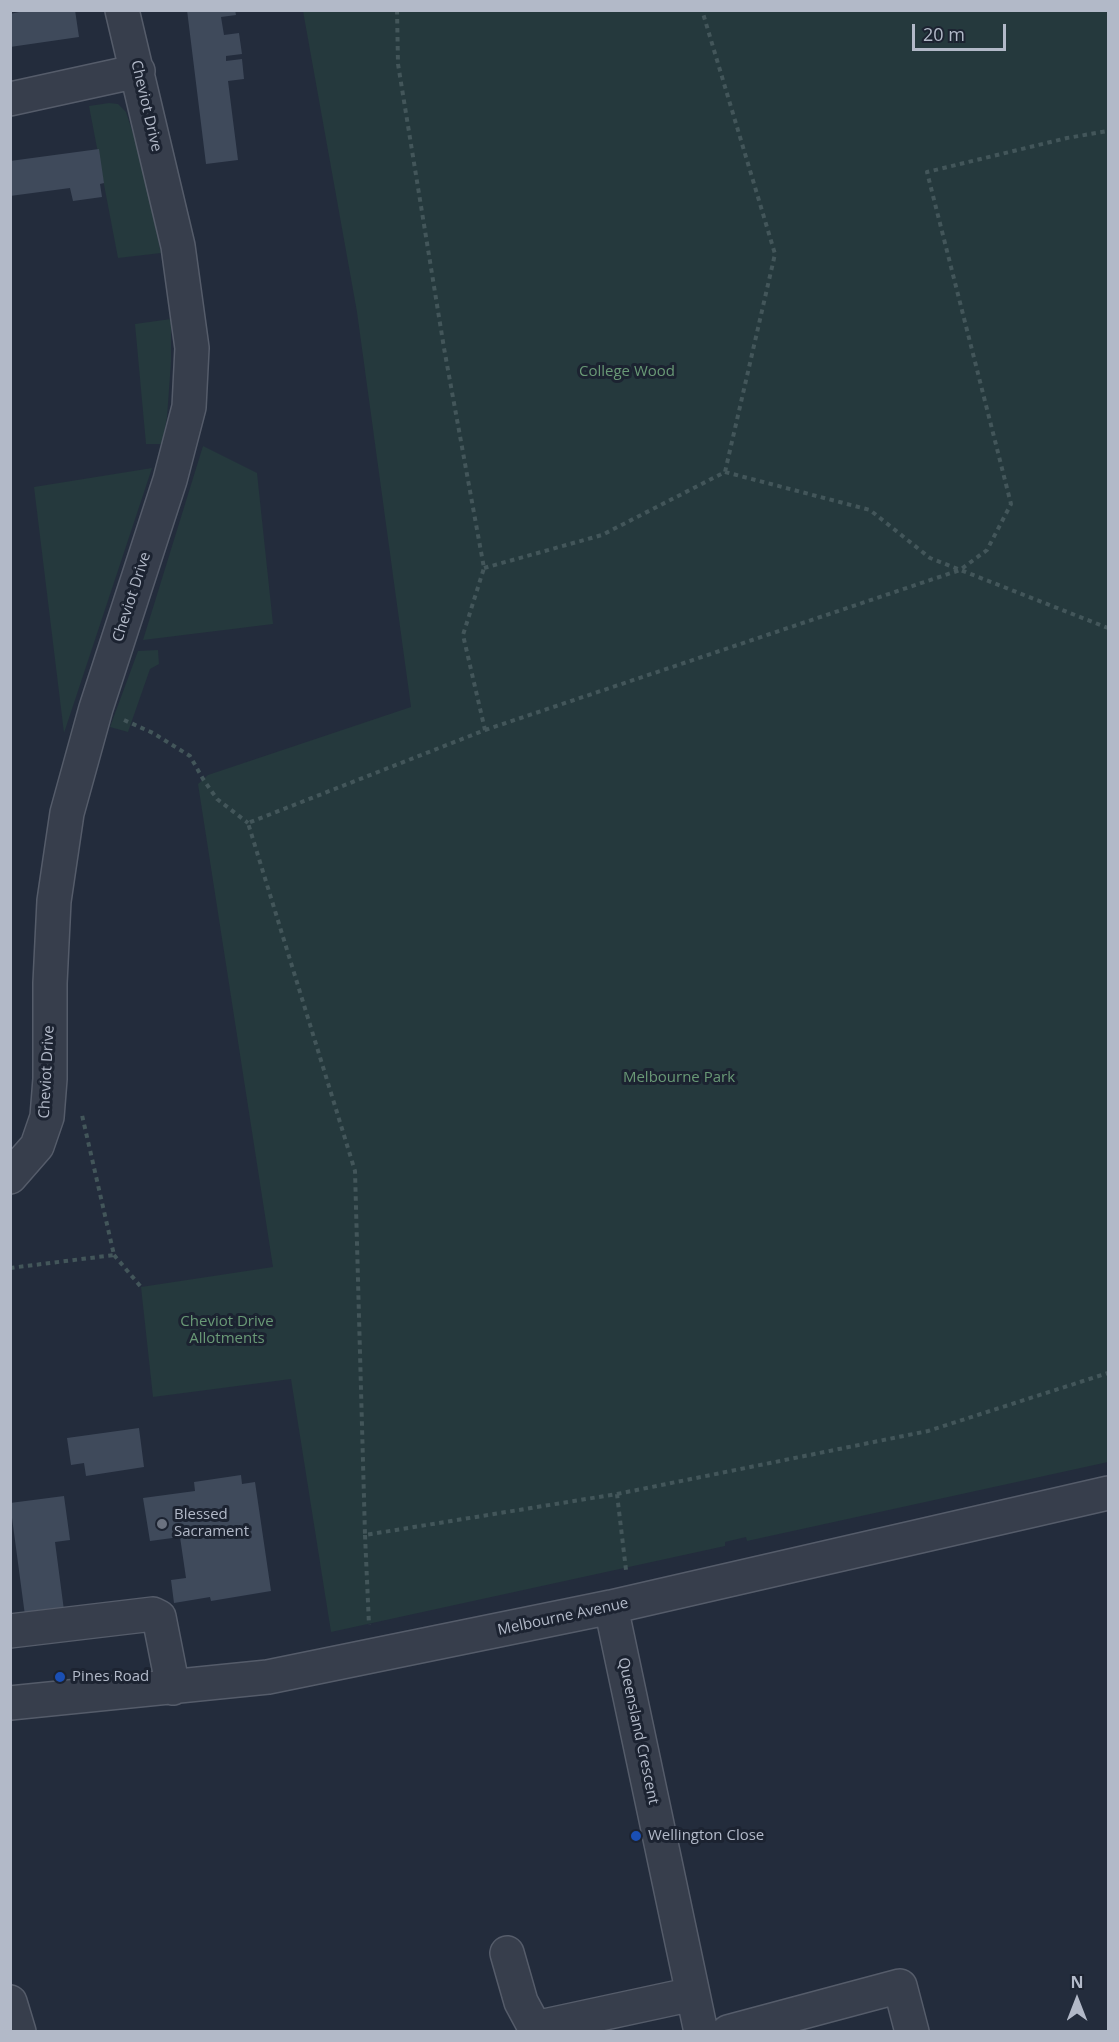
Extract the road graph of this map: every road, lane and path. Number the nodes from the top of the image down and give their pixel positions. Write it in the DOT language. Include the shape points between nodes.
graph roads {
  1 [pos="122,10"];
  2 [pos="397,10"];
  3 [pos="702,10"];
  4 [pos="138,71"];
  5 [pos="10,99"];
  6 [pos="1108,131"];
  7 [pos="725,472"];
  8 [pos="484,568"];
  9 [pos="960,570"];
  10 [pos="1108,628"];
  11 [pos="96,708"];
  12 [pos="485,730"];
  13 [pos="248,823"];
  14 [pos="81,1111"];
  15 [pos="10,1178"];
  16 [pos="114,1255"];
  17 [pos="10,1268"];
  18 [pos="141,1287"];
  19 [pos="1108,1373"];
  20 [pos="617,1494"];
  21 [pos="1108,1494"];
  22 [pos="365,1535"];
  23 [pos="623,1605"];
  24 [pos="10,1631"];
  25 [pos="374,1656"];
  26 [pos="173,1688"];
  27 [pos="10,1703"];
  28 [pos="507,1953"];
  29 [pos="693,1994"];
  30 [pos="10,2002"];
  31 [pos="535,2030"];
  32 [pos="19,2031"];
  33 [pos="701,2031"];
  34 [pos="729,2031"];
  35 [pos="912,2031"];
  1 -- 4 [label="street, Cheviot Drive"];
  2 -- 8 [label="path" via="398,64"];
  3 -- 7 [label="path" via="775,254"];
  4 -- 5 [label="street"];
  4 -- 11 [label="street, Cheviot Drive" via="178,246 192,348 189,407 170,480"];
  6 -- 9 [label="path" via="927,172 1011,504 987,550"];
  7 -- 8 [label="path" via="602,535"];
  7 -- 9 [label="path" via="870,510 930,558"];
  8 -- 12 [label="path" via="464,635"];
  9 -- 10 [label="path"];
  9 -- 12 [label="path"];
  11 -- 13 [label="path" via="153,733 190,756 217,800"];
  11 -- 15 [label="street, Cheviot Drive" via="67,813 54,901 47,1117 37,1146"];
  12 -- 13 [label="path"];
  13 -- 22 [label="path" via="355,1171"];
  14 -- 16 [label="path"];
  16 -- 17 [label="path"];
  16 -- 18 [label="path"];
  19 -- 20 [label="path" via="928,1431"];
  20 -- 22 [label="path"];
  20 -- 23 [label="path" via="625,1568"];
  21 -- 23 [label="street, Melbourne Avenue"];
  22 -- 25 [label="path" via="368,1623"];
  23 -- 25 [label="street, Melbourne Avenue"];
  23 -- 29 [label="street, Queensland Crescent"];
  24 -- 26 [label="street" via="153,1614 159,1617"];
  25 -- 26 [label="street, Melbourne Avenue" via="267,1677"];
  26 -- 27 [label="street, Melbourne Avenue"];
  28 -- 31 [label="street" via="521,2002"];
  29 -- 31 [label="street"];
  29 -- 33 [label="street, Queensland Crescent"];
  30 -- 32 [label="street"];
  34 -- 35 [label="street" via="900,1986"];
}
